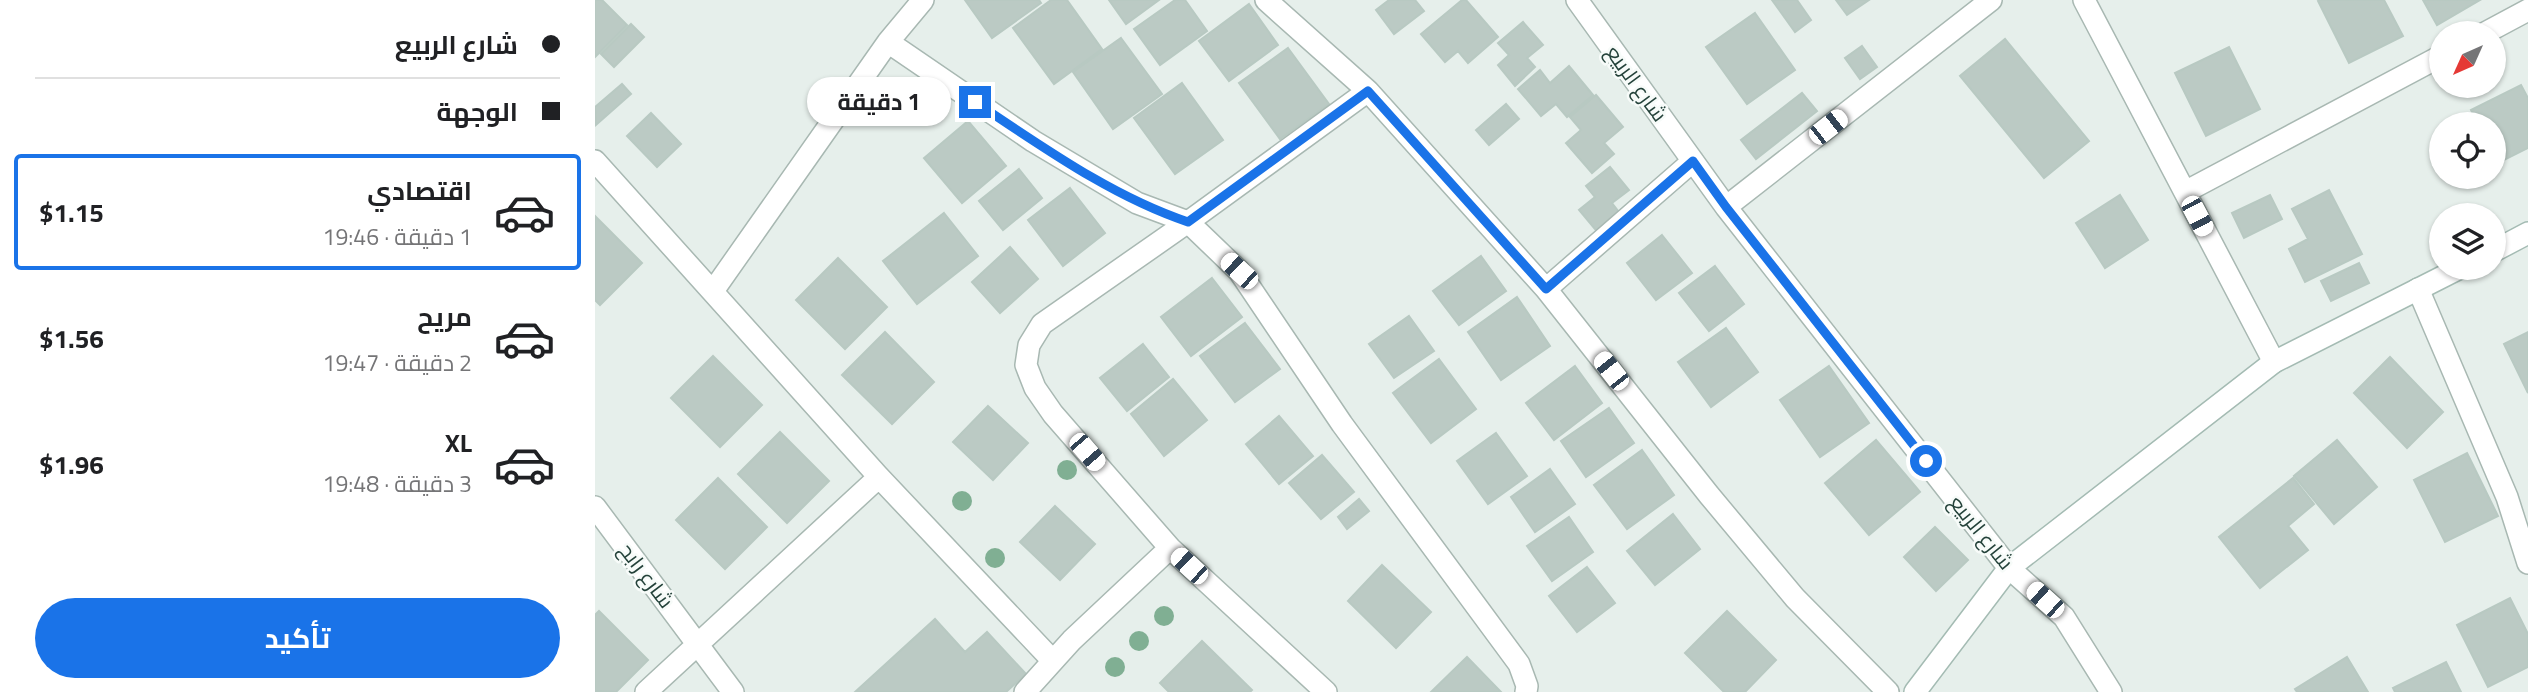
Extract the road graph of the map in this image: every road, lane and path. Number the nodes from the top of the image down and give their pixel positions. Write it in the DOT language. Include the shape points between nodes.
graph roads {
  1 [pos="923,0"];
  2 [pos="1266,0"];
  3 [pos="1991,0"];
  4 [pos="2084,0"];
  5 [pos="1579,1"];
  6 [pos="2528,10"];
  7 [pos="2506,22"];
  8 [pos="888,42"];
  9 [pos="2429,62"];
  10 [pos="1368,91"];
  11 [pos="595,161"];
  12 [pos="1693,161"];
  13 [pos="2185,192"];
  14 [pos="1726,207"];
  15 [pos="1188,222"];
  16 [pos="2528,233"];
  17 [pos="2506,245"];
  18 [pos="2437,280"];
  19 [pos="1546,289"];
  20 [pos="2419,289"];
  21 [pos="713,291"];
  22 [pos="2274,362"];
  23 [pos="879,477"];
  24 [pos="595,507"];
  25 [pos="1170,548"];
  26 [pos="2528,563"];
  27 [pos="2009,568"];
  28 [pos="698,644"];
  29 [pos="1053,661"];
  30 [pos="646,692"];
  31 [pos="733,692"];
  32 [pos="1025,692"];
  33 [pos="1326,692"];
  34 [pos="1526,692"];
  35 [pos="1888,692"];
  36 [pos="1915,692"];
  37 [pos="2111,692"];
  1 -- 8 [label="street"];
  2 -- 10 [label="street"];
  3 -- 14 [label="street"];
  4 -- 13 [label="street"];
  5 -- 12 [label="street, شارع الربيع"];
  6 -- 7 [label="street"];
  8 -- 15 [label="street" via="1033,141 1137,203"];
  8 -- 21 [label="street"];
  9 -- 13 [label="street"];
  10 -- 15 [label="street"];
  10 -- 19 [label="street"];
  11 -- 21 [label="street"];
  12 -- 14 [label="street, شارع الربيع"];
  12 -- 19 [label="street"];
  13 -- 22 [label="street"];
  14 -- 27 [label="street, شارع الربيع"];
  15 -- 25 [label="street" via="1042,324 1029,345 1026,365 1053,414"];
  15 -- 34 [label="street" via="1239,271 1342,424 1520,664"];
  16 -- 17 [label="street"];
  18 -- 20 [label="street"];
  19 -- 35 [label="street" via="1795,598"];
  20 -- 22 [label="street"];
  20 -- 26 [label="street" via="2507,497"];
  21 -- 23 [label="street"];
  22 -- 27 [label="street"];
  23 -- 28 [label="street"];
  23 -- 29 [label="street"];
  24 -- 28 [label="street, شارع رابح"];
  25 -- 29 [label="street"];
  25 -- 33 [label="street"];
  27 -- 36 [label="street"];
  27 -- 37 [label="street, شارع الربيع" via="2064,617"];
  28 -- 30 [label="street"];
  28 -- 31 [label="street, شارع رابح"];
  29 -- 32 [label="street"];
}
